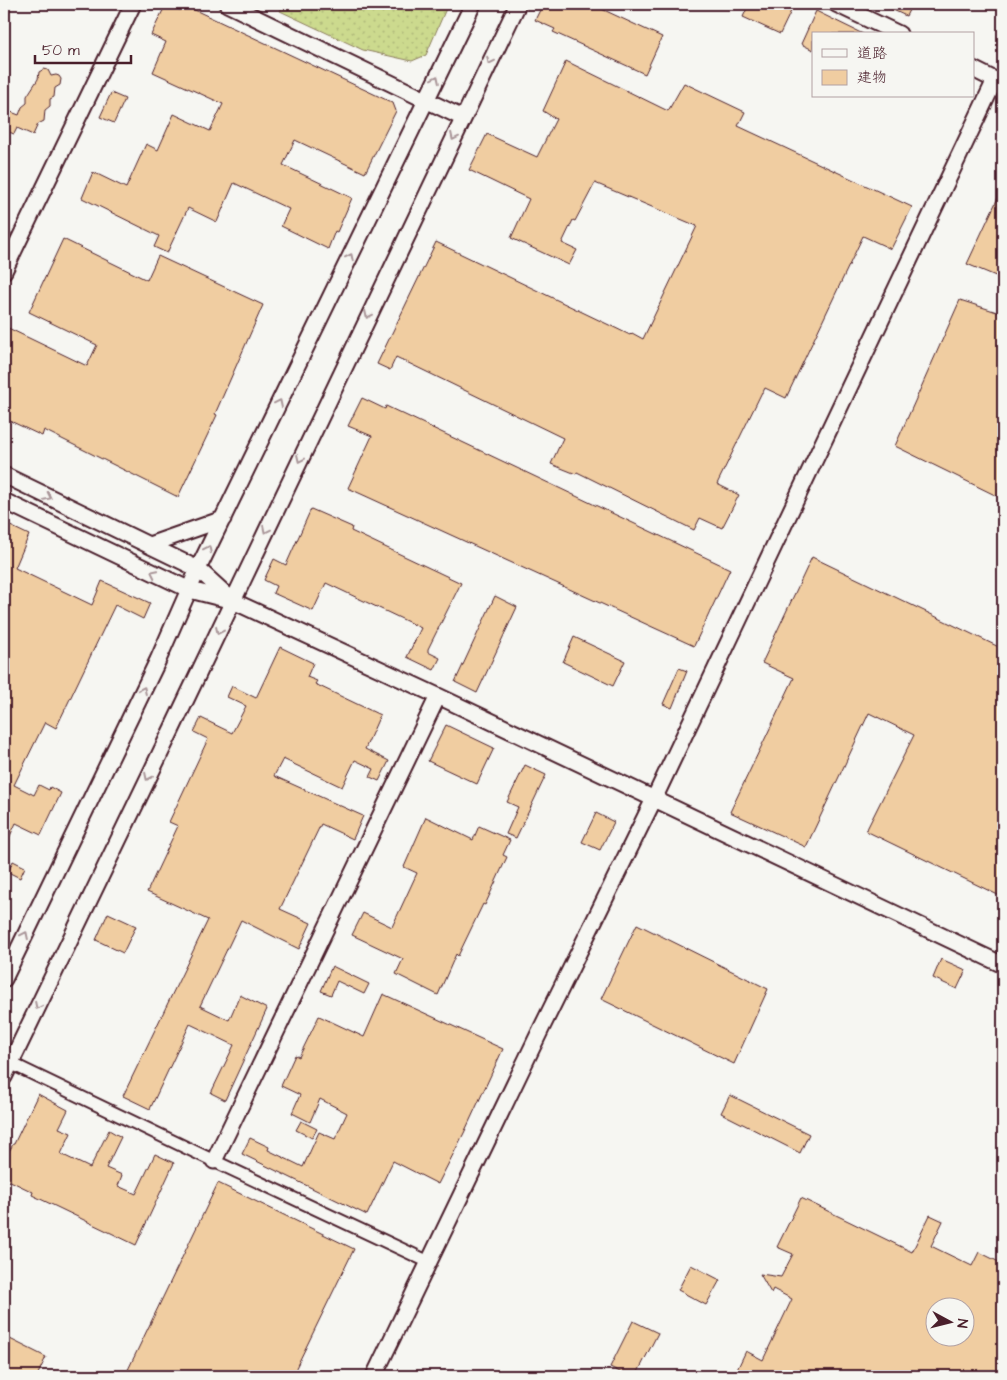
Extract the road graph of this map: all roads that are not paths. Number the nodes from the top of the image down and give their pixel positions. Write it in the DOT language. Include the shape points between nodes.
graph roads {
  1 [pos="133,4"];
  2 [pos="227,4"];
  3 [pos="473,4"];
  4 [pos="518,4"];
  5 [pos="836,4"];
  6 [pos="895,32"];
  7 [pos="974,70"];
  8 [pos="999,82"];
  9 [pos="426,100"];
  10 [pos="463,118"];
  11 [pos="4,272"];
  12 [pos="4,476"];
  13 [pos="4,501"];
  14 [pos="222,519"];
  15 [pos="149,546"];
  16 [pos="198,570"];
  17 [pos="190,590"];
  18 [pos="233,601"];
  19 [pos="438,696"];
  20 [pos="654,799"];
  21 [pos="1003,965"];
  22 [pos="4,979"];
  23 [pos="6,1066"];
  24 [pos="214,1161"];
  25 [pos="429,1262"];
  26 [pos="374,1376"];
  1 -- 11 [label="street"];
  2 -- 9 [label="street"];
  9 -- 3 [label="street, one-way"];
  4 -- 10 [label="street, one-way"];
  5 -- 6 [label="street"];
  7 -- 8 [label="street"];
  8 -- 20 [label="street"];
  9 -- 10 [label="street"];
  14 -- 9 [label="street, one-way"];
  10 -- 18 [label="street, one-way"];
  12 -- 15 [label="street, one-way"];
  17 -- 13 [label="street, one-way"];
  14 -- 15 [label="street"];
  16 -- 14 [label="street, one-way"];
  15 -- 16 [label="street"];
  16 -- 17 [label="street"];
  16 -- 18 [label="street"];
  17 -- 18 [label="street"];
  22 -- 17 [label="street, one-way"];
  18 -- 19 [label="street"];
  18 -- 23 [label="street, one-way"];
  19 -- 20 [label="street"];
  19 -- 24 [label="street"];
  20 -- 21 [label="street"];
  20 -- 25 [label="street"];
  23 -- 24 [label="street"];
  24 -- 25 [label="street"];
  25 -- 26 [label="street"];
}
